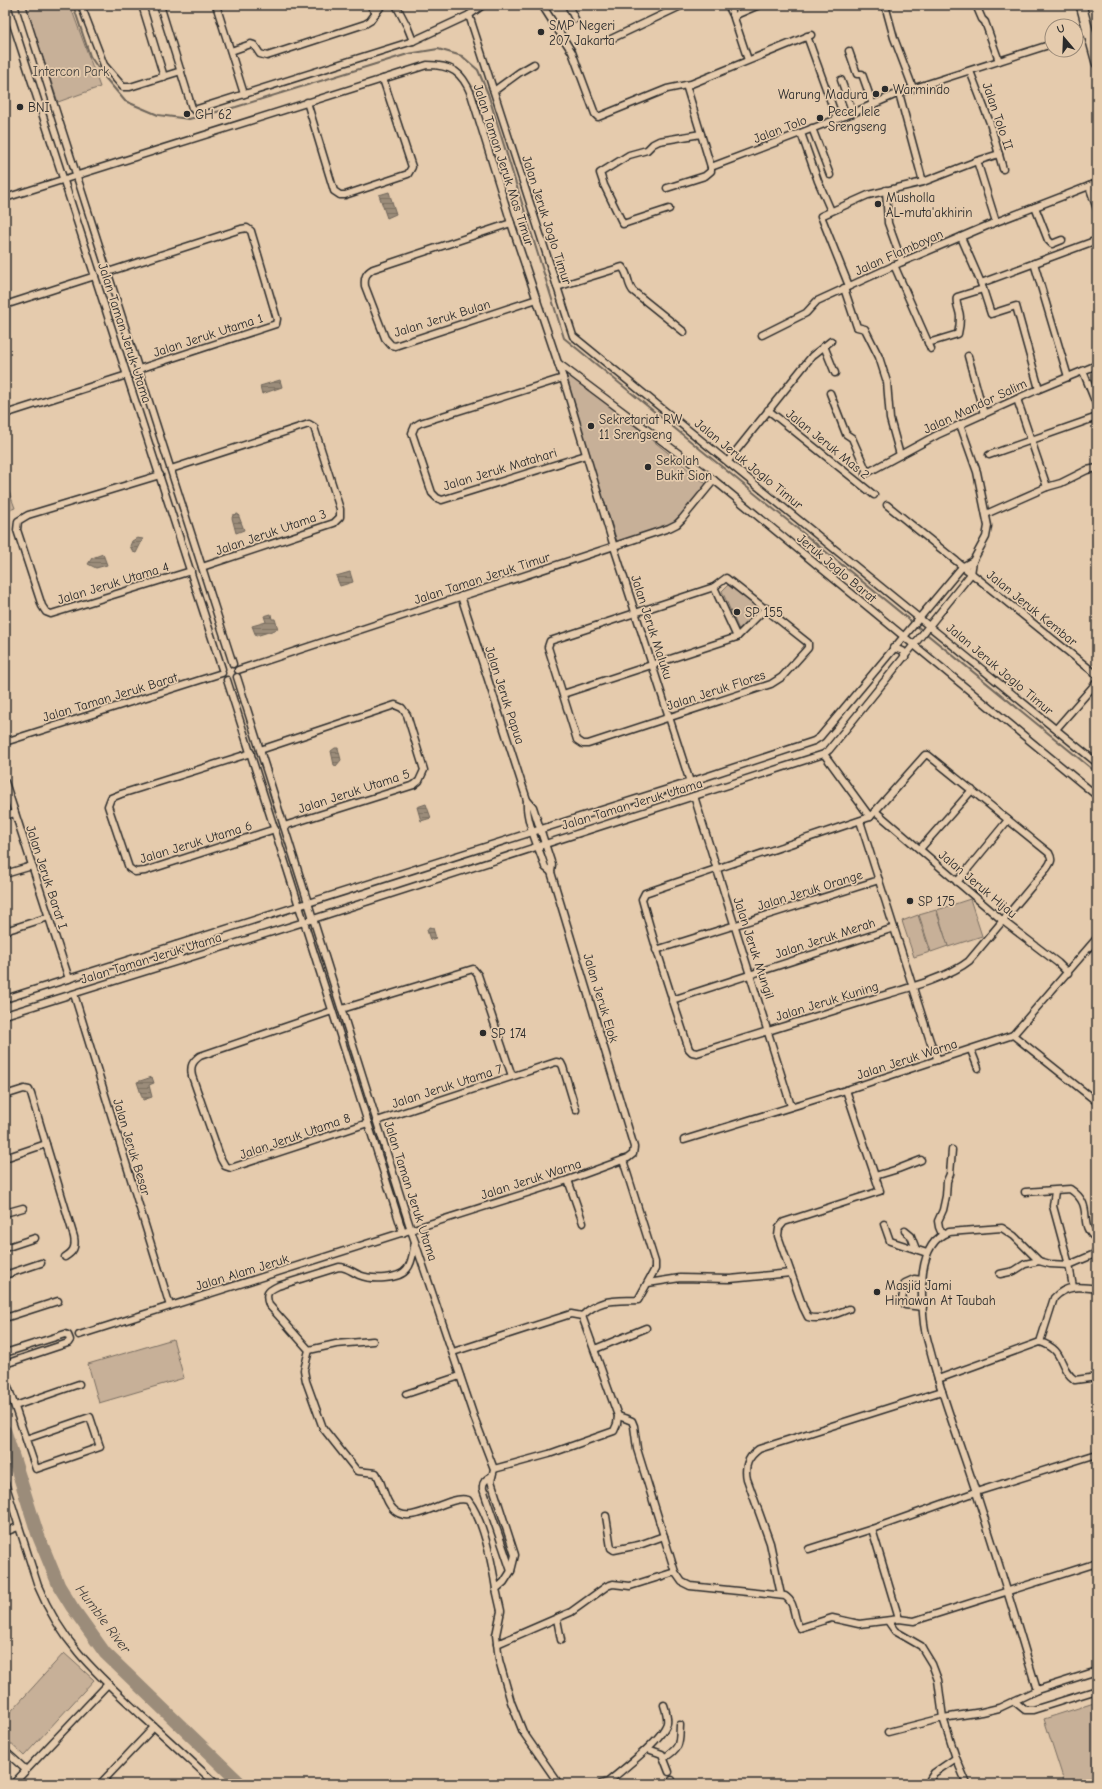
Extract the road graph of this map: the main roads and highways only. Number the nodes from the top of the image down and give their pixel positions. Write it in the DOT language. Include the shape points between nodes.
graph roads {
  1 [pos="1082,5"];
  2 [pos="1097,63"];
  1 -- 2 [label="main road"];
}
